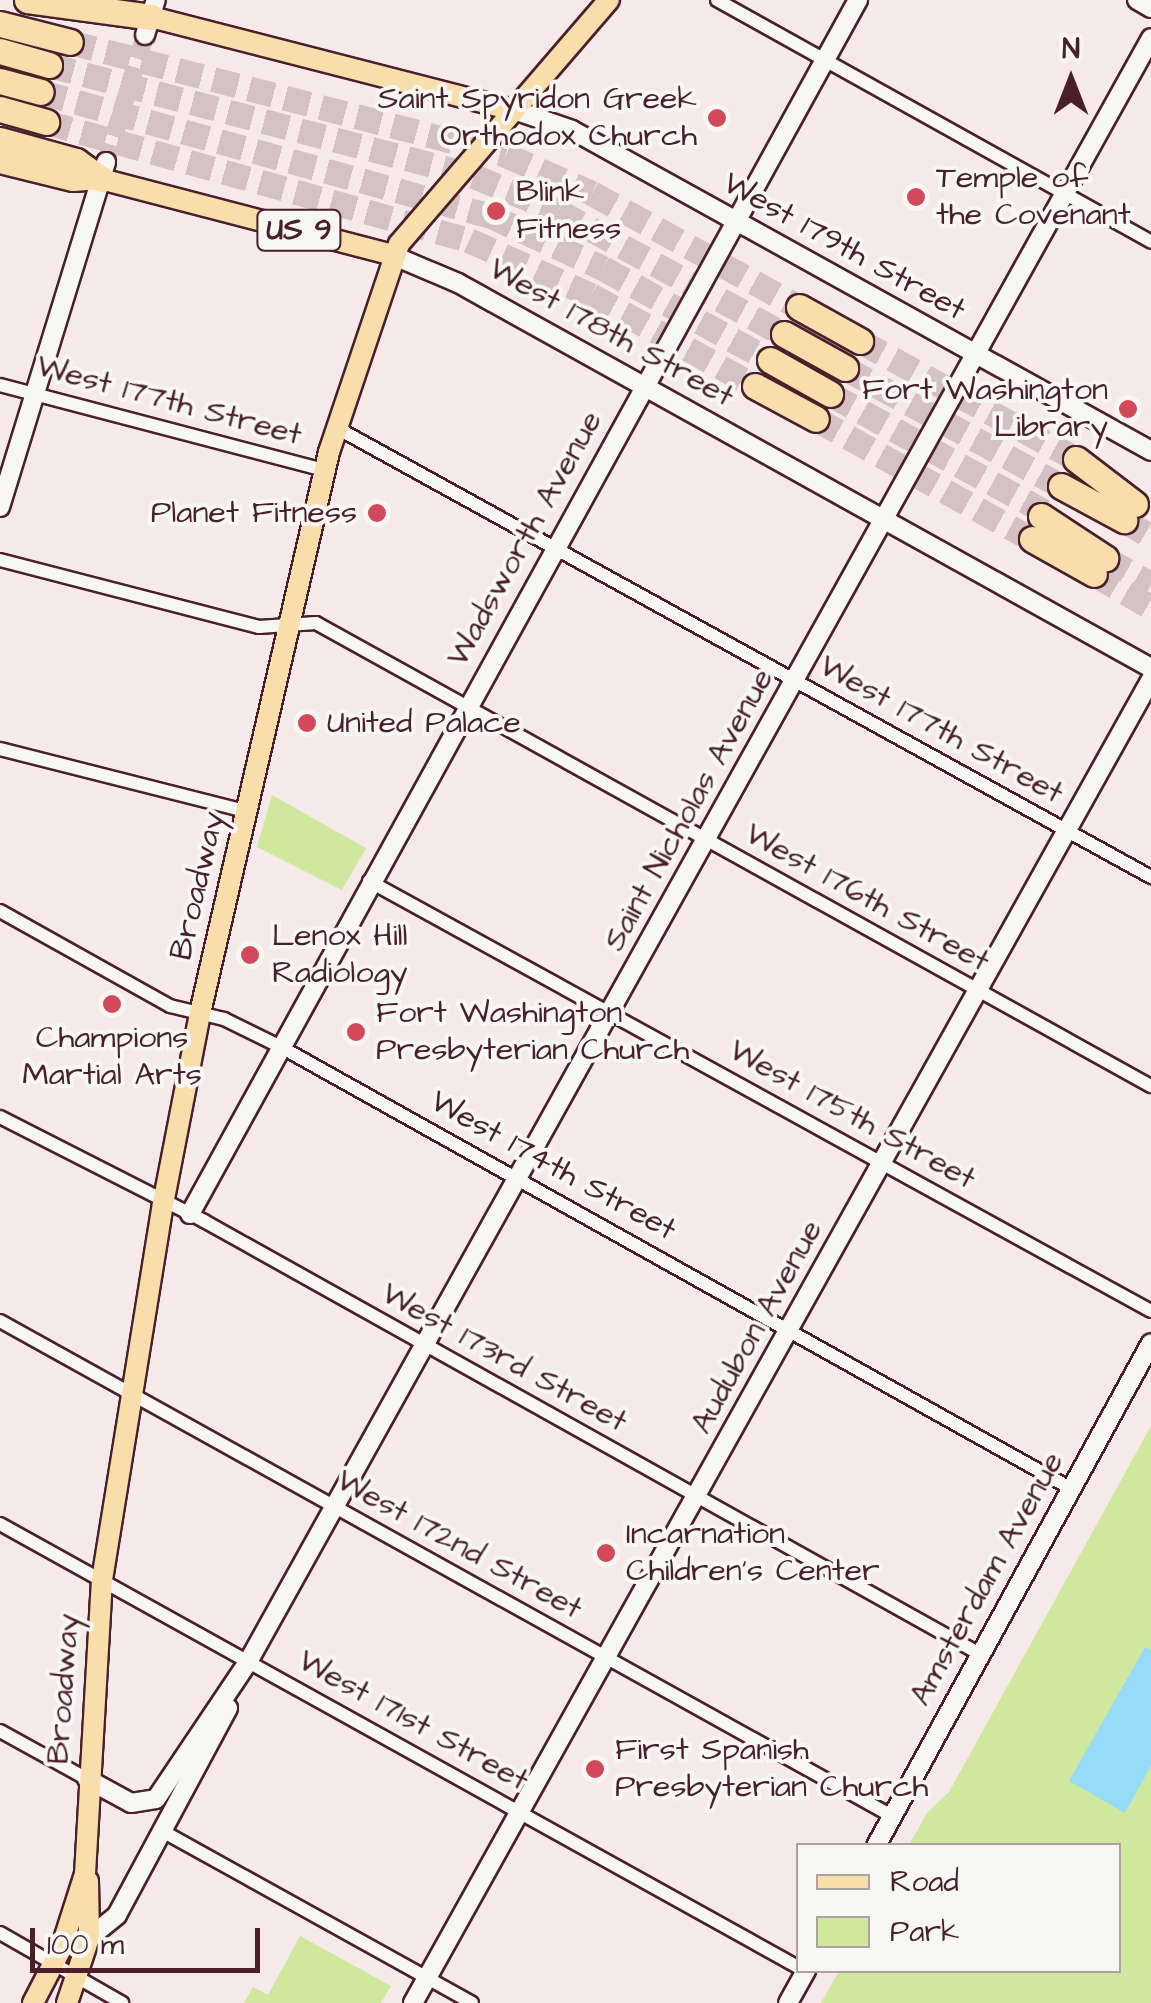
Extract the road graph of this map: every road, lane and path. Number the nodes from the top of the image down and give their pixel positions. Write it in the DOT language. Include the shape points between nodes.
graph roads {
  1 [pos="27,0"];
  2 [pos="609,0"];
  3 [pos="718,0"];
  4 [pos="858,0"];
  5 [pos="1137,0"];
  6 [pos="92,6"];
  7 [pos="1151,8"];
  8 [pos="150,17"];
  9 [pos="0,24"];
  10 [pos="1151,38"];
  11 [pos="70,42"];
  12 [pos="0,52"];
  13 [pos="824,60"];
  14 [pos="48,65"];
  15 [pos="0,81"];
  16 [pos="41,92"];
  17 [pos="514,110"];
  18 [pos="0,111"];
  19 [pos="46,122"];
  20 [pos="0,140"];
  21 [pos="0,162"];
  22 [pos="104,170"];
  23 [pos="1065,194"];
  24 [pos="735,220"];
  25 [pos="1151,242"];
  26 [pos="392,255"];
  27 [pos="800,308"];
  28 [pos="784,334"];
  29 [pos="860,341"];
  30 [pos="976,354"];
  31 [pos="770,360"];
  32 [pos="845,368"];
  33 [pos="0,384"];
  34 [pos="644,385"];
  35 [pos="756,386"];
  36 [pos="830,394"];
  37 [pos="35,395"];
  38 [pos="816,419"];
  39 [pos="336,428"];
  40 [pos="1151,451"];
  41 [pos="1076,459"];
  42 [pos="324,470"];
  43 [pos="1062,486"];
  44 [pos="0,507"];
  45 [pos="883,519"];
  46 [pos="1039,522"];
  47 [pos="554,547"];
  48 [pos="0,560"];
  49 [pos="1103,560"];
  50 [pos="287,625"];
  51 [pos="1151,668"];
  52 [pos="1151,679"];
  53 [pos="795,681"];
  54 [pos="466,708"];
  55 [pos="0,750"];
  56 [pos="245,812"];
  57 [pos="1066,831"];
  58 [pos="706,840"];
  59 [pos="1151,877"];
  60 [pos="369,881"];
  61 [pos="0,912"];
  62 [pos="978,991"];
  63 [pos="200,1013"];
  64 [pos="610,1013"];
  65 [pos="280,1047"];
  66 [pos="1151,1086"];
  67 [pos="0,1117"];
  68 [pos="881,1164"];
  69 [pos="518,1178"];
  70 [pos="163,1204"];
  71 [pos="190,1214"];
  72 [pos="1151,1311"];
  73 [pos="0,1321"];
  74 [pos="789,1329"];
  75 [pos="1151,1342"];
  76 [pos="426,1346"];
  77 [pos="132,1396"];
  78 [pos="1070,1488"];
  79 [pos="697,1496"];
  80 [pos="335,1509"];
  81 [pos="0,1524"];
  82 [pos="102,1580"];
  83 [pos="978,1654"];
  84 [pos="606,1657"];
  85 [pos="248,1662"];
  86 [pos="0,1731"];
  87 [pos="87,1780"];
  88 [pos="520,1811"];
  89 [pos="892,1816"];
  90 [pos="164,1832"];
  91 [pos="878,1843"];
  92 [pos="85,1874"];
  93 [pos="0,1933"];
  94 [pos="88,1938"];
  95 [pos="56,1964"];
  96 [pos="796,1966"];
  97 [pos="803,1973"];
  98 [pos="78,1976"];
  99 [pos="427,1979"];
  100 [pos="789,2002"];
  101 [pos="34,2003"];
  102 [pos="66,2003"];
  103 [pos="122,2003"];
  104 [pos="413,2003"];
  105 [pos="472,2003"];
  1 -- 6 [label="highway"];
  2 -- 17 [label="main road, Broadway / US 9"];
  3 -- 13 [label="street"];
  4 -- 13 [label="main road, Wadsworth Avenue"];
  5 -- 7 [label="main road"];
  6 -- 8 [label="highway"];
  8 -- 17 [label="main road, West 179th Street"];
  9 -- 11 [label="highway"];
  10 -- 23 [label="main road, Saint Nicholas Avenue"];
  12 -- 14 [label="highway"];
  13 -- 23 [label="street"];
  13 -- 24 [label="main road, Wadsworth Avenue"];
  15 -- 16 [label="highway"];
  17 -- 24 [label="main road, West 179th Street" via="560,123"];
  17 -- 26 [label="main road, Broadway / US 9"];
  18 -- 19 [label="highway"];
  20 -- 22 [label="highway, US 9"];
  21 -- 22 [label="main road, West 178th Street / US 9" via="73,181"];
  22 -- 26 [label="main road, West 178th Street / US 9"];
  22 -- 37 [label="main road"];
  23 -- 25 [label="street"];
  23 -- 30 [label="main road, Saint Nicholas Avenue"];
  24 -- 30 [label="main road, West 179th Street"];
  24 -- 34 [label="main road, Wadsworth Avenue"];
  26 -- 34 [label="main road, West 178th Street" via="445,276"];
  26 -- 39 [label="main road, Broadway"];
  27 -- 29 [label="highway"];
  28 -- 32 [label="highway"];
  30 -- 40 [label="main road, West 179th Street"];
  30 -- 45 [label="main road, Saint Nicholas Avenue"];
  31 -- 36 [label="highway"];
  33 -- 37 [label="street, West 177th Street"];
  34 -- 45 [label="main road, West 178th Street"];
  34 -- 47 [label="main road, Wadsworth Avenue"];
  35 -- 38 [label="highway"];
  37 -- 42 [label="street, West 177th Street"];
  37 -- 44 [label="main road"];
  39 -- 42 [label="main road, Broadway"];
  39 -- 47 [label="street, West 177th Street"];
  41 -- 43 [label="highway" via="1132,506"];
  42 -- 50 [label="main road, Broadway"];
  45 -- 51 [label="main road, West 178th Street"];
  45 -- 53 [label="main road, Saint Nicholas Avenue"];
  46 -- 49 [label="highway"];
  47 -- 53 [label="street, West 177th Street"];
  47 -- 54 [label="main road, Wadsworth Avenue"];
  48 -- 50 [label="street, West 176th Street" via="259,627"];
  50 -- 54 [label="street, West 176th Street" via="316,623"];
  50 -- 56 [label="main road, Broadway"];
  52 -- 57 [label="main road, Audubon Avenue"];
  53 -- 57 [label="street, West 177th Street"];
  53 -- 58 [label="main road, Saint Nicholas Avenue"];
  54 -- 58 [label="street, West 176th Street"];
  54 -- 60 [label="main road, Wadsworth Avenue"];
  55 -- 56 [label="street"];
  56 -- 63 [label="main road, Broadway"];
  57 -- 59 [label="street, West 177th Street"];
  57 -- 62 [label="main road, Audubon Avenue"];
  58 -- 62 [label="street, West 176th Street"];
  58 -- 64 [label="main road, Saint Nicholas Avenue"];
  60 -- 64 [label="street, West 175th Street"];
  60 -- 65 [label="main road, Wadsworth Avenue"];
  61 -- 63 [label="street, West 174th Street" via="170,1006"];
  62 -- 66 [label="street, West 176th Street"];
  62 -- 68 [label="main road, Audubon Avenue"];
  63 -- 65 [label="street, West 174th Street"];
  63 -- 70 [label="main road, Broadway"];
  64 -- 68 [label="street, West 175th Street"];
  64 -- 69 [label="main road, Saint Nicholas Avenue"];
  65 -- 69 [label="street, West 174th Street"];
  65 -- 71 [label="main road, Wadsworth Avenue"];
  67 -- 70 [label="street, West 173rd Street"];
  68 -- 72 [label="street, West 175th Street"];
  68 -- 74 [label="main road, Audubon Avenue"];
  69 -- 74 [label="street, West 174th Street"];
  69 -- 76 [label="main road, Saint Nicholas Avenue"];
  70 -- 71 [label="street, West 173rd Street"];
  70 -- 77 [label="main road, Broadway"];
  71 -- 76 [label="street, West 173rd Street"];
  73 -- 77 [label="street, West 172nd Street"];
  74 -- 78 [label="street, West 174th Street"];
  74 -- 79 [label="main road, Audubon Avenue"];
  75 -- 78 [label="main road, Amsterdam Avenue"];
  76 -- 79 [label="street, West 173rd Street"];
  76 -- 80 [label="main road, Saint Nicholas Avenue"];
  77 -- 80 [label="street, West 172nd Street"];
  77 -- 82 [label="main road, Broadway"];
  78 -- 83 [label="main road, Amsterdam Avenue"];
  79 -- 83 [label="street, West 173rd Street"];
  79 -- 84 [label="main road, Audubon Avenue"];
  80 -- 84 [label="street, West 172nd Street"];
  80 -- 85 [label="main road, Saint Nicholas Avenue"];
  81 -- 82 [label="street, West 171st Street"];
  82 -- 85 [label="street, West 171st Street"];
  82 -- 87 [label="main road, Broadway"];
  83 -- 89 [label="main road, Amsterdam Avenue"];
  84 -- 88 [label="main road, Audubon Avenue"];
  84 -- 89 [label="street, West 172nd Street"];
  85 -- 87 [label="main road, Saint Nicholas Avenue" via="156,1800 125,1802"];
  85 -- 88 [label="street, West 171st Street"];
  85 -- 90 [label="main road, Saint Nicholas Avenue"];
  86 -- 87 [label="street"];
  87 -- 92 [label="main road, Broadway"];
  88 -- 96 [label="street, West 171st Street"];
  88 -- 99 [label="main road, Audubon Avenue"];
  89 -- 91 [label="main road, Amsterdam Avenue"];
  90 -- 94 [label="main road, Saint Nicholas Avenue" via="112,1923"];
  90 -- 99 [label="street"];
  92 -- 94 [label="main road, Broadway"];
  92 -- 95 [label="main road, Broadway"];
  93 -- 95 [label="street"];
  94 -- 98 [label="main road, Broadway"];
  95 -- 98 [label="street"];
  95 -- 101 [label="main road, Broadway"];
  97 -- 100 [label="main road"];
  98 -- 102 [label="main road, Broadway"];
  98 -- 103 [label="street"];
  99 -- 104 [label="main road, Audubon Avenue"];
  99 -- 105 [label="street"];
}
